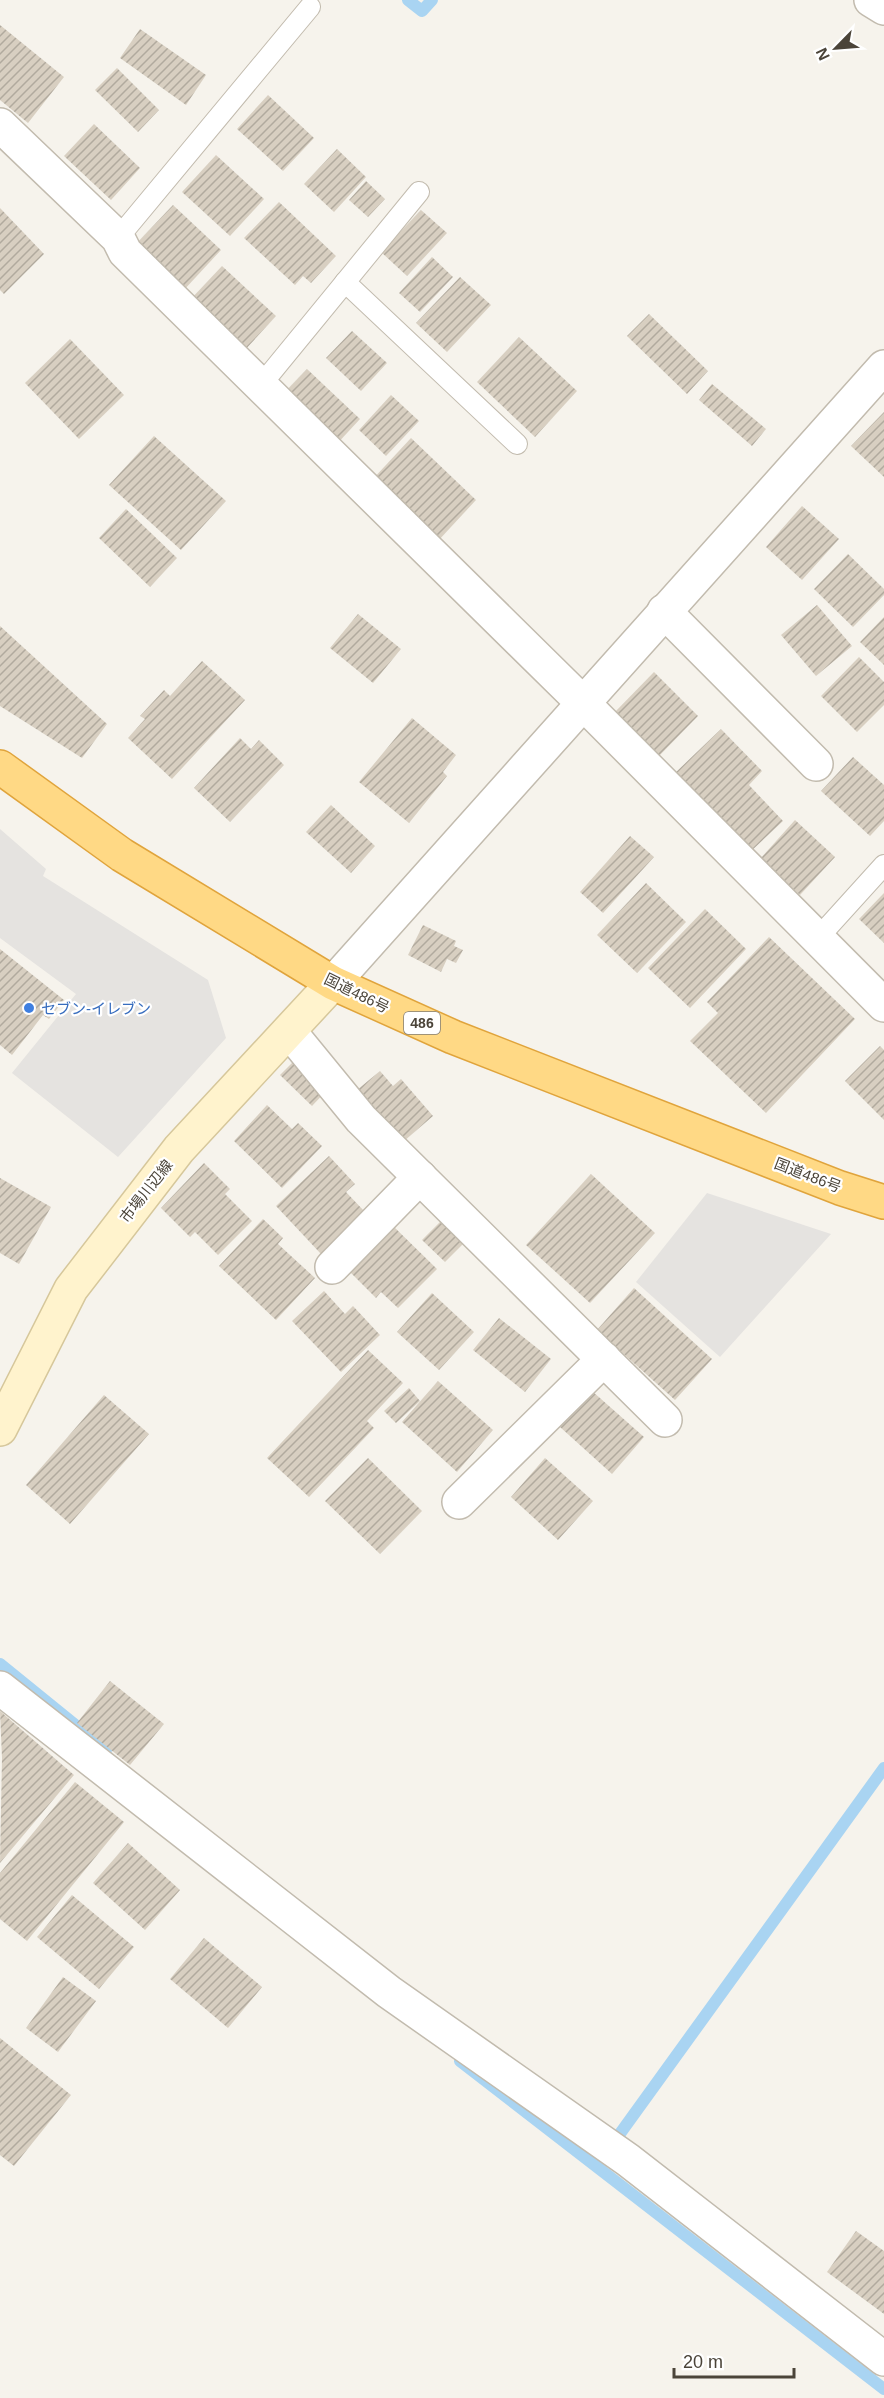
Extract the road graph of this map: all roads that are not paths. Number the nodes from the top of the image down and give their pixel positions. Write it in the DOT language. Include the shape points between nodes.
graph roads {
  1 [pos="871,0"];
  2 [pos="310,7"];
  3 [pos="884,8"];
  4 [pos="0,125"];
  5 [pos="419,192"];
  6 [pos="118,238"];
  7 [pos="345,282"];
  8 [pos="884,367"];
  9 [pos="261,385"];
  10 [pos="517,444"];
  11 [pos="663,611"];
  12 [pos="582,703"];
  13 [pos="816,764"];
  14 [pos="0,767"];
  15 [pos="884,865"];
  16 [pos="817,939"];
  17 [pos="333,983"];
  18 [pos="884,1005"];
  19 [pos="289,1031"];
  20 [pos="420,1177"];
  21 [pos="884,1202"];
  22 [pos="332,1267"];
  23 [pos="603,1359"];
  24 [pos="665,1420"];
  25 [pos="0,1429"];
  26 [pos="459,1502"];
  27 [pos="0,1688"];
  28 [pos="884,2359"];
  1 -- 3 [label="street"];
  2 -- 6 [label="lane"];
  4 -- 6 [label="street"];
  5 -- 7 [label="lane"];
  6 -- 9 [label="street" via="125,252"];
  7 -- 9 [label="lane"];
  7 -- 10 [label="lane"];
  8 -- 11 [label="street"];
  9 -- 12 [label="street"];
  11 -- 12 [label="street"];
  11 -- 13 [label="street"];
  12 -- 16 [label="street"];
  12 -- 17 [label="street"];
  14 -- 17 [label="highway, 国道486号 / 486" via="122,855"];
  15 -- 16 [label="lane"];
  16 -- 18 [label="street"];
  17 -- 19 [label="main road, 市場川辺線"];
  17 -- 21 [label="highway, 国道486号 / 486" via="453,1037"];
  19 -- 20 [label="street" via="361,1119"];
  19 -- 25 [label="main road, 市場川辺線" via="179,1149 71,1289"];
  20 -- 22 [label="street"];
  20 -- 23 [label="street"];
  23 -- 24 [label="street"];
  23 -- 26 [label="street"];
  27 -- 28 [label="street" via="389,1992 628,2160"];
}
